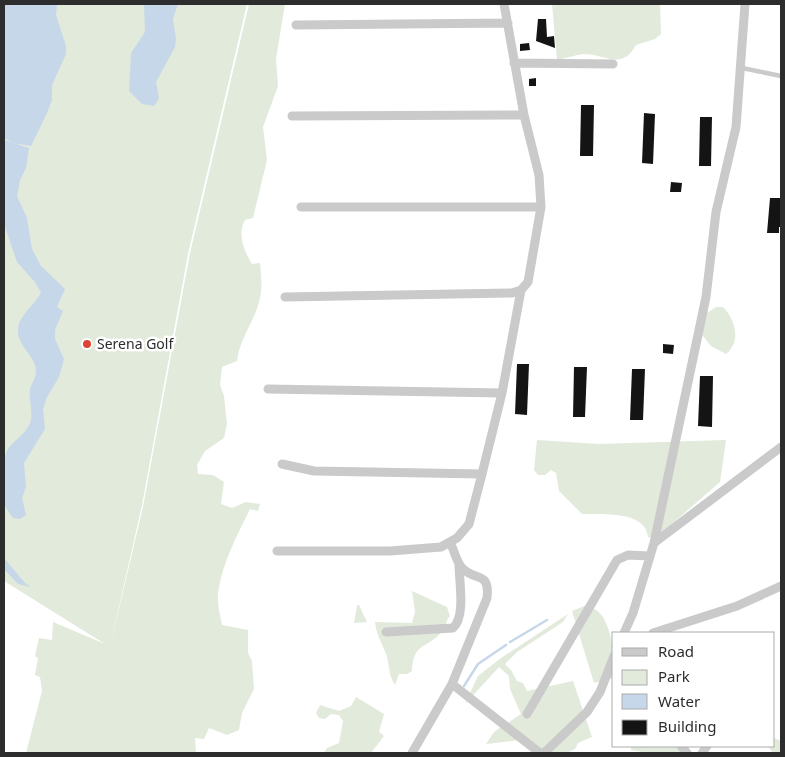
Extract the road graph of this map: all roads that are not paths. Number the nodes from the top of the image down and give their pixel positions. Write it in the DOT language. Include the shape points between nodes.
graph roads {
  1 [pos="504,4"];
  2 [pos="745,4"];
  3 [pos="508,23"];
  4 [pos="296,25"];
  5 [pos="514,64"];
  6 [pos="613,64"];
  7 [pos="742,68"];
  8 [pos="781,76"];
  9 [pos="524,115"];
  10 [pos="292,116"];
  11 [pos="541,207"];
  12 [pos="300,208"];
  13 [pos="521,290"];
  14 [pos="285,297"];
  15 [pos="268,389"];
  16 [pos="502,393"];
  17 [pos="781,447"];
  18 [pos="282,464"];
  19 [pos="482,474"];
  20 [pos="450,542"];
  21 [pos="654,543"];
  22 [pos="277,551"];
  23 [pos="649,556"];
  24 [pos="459,564"];
  25 [pos="781,586"];
  26 [pos="386,632"];
  27 [pos="624,632"];
  28 [pos="656,632"];
  29 [pos="612,661"];
  30 [pos="452,684"];
  31 [pos="527,714"];
  32 [pos="412,753"];
  33 [pos="540,753"];
  34 [pos="544,753"];
  1 -- 3 [label="street"];
  2 -- 7 [label="street"];
  3 -- 4 [label="street"];
  3 -- 5 [label="street"];
  5 -- 6 [label="street"];
  5 -- 9 [label="street"];
  7 -- 8 [label="lane"];
  7 -- 21 [label="street" via="736,127 716,212 706,297"];
  9 -- 10 [label="street"];
  9 -- 11 [label="street" via="539,175"];
  11 -- 12 [label="street"];
  11 -- 13 [label="street" via="528,282"];
  13 -- 14 [label="street" via="512,293"];
  13 -- 16 [label="street"];
  15 -- 16 [label="street"];
  16 -- 19 [label="street"];
  17 -- 21 [label="street"];
  18 -- 19 [label="street" via="314,471"];
  19 -- 20 [label="street" via="469,524"];
  20 -- 22 [label="street" via="442,547 390,551"];
  20 -- 24 [label="street"];
  21 -- 23 [label="street"];
  23 -- 27 [label="street"];
  23 -- 31 [label="street" via="628,555 617,560"];
  24 -- 26 [label="street" via="461,610 453,628"];
  24 -- 30 [label="street" via="464,570 483,578 488,589"];
  25 -- 28 [label="street" via="737,606"];
  29 -- 34 [label="street" via="600,692 587,712"];
  30 -- 32 [label="street"];
  30 -- 33 [label="street"];
}
